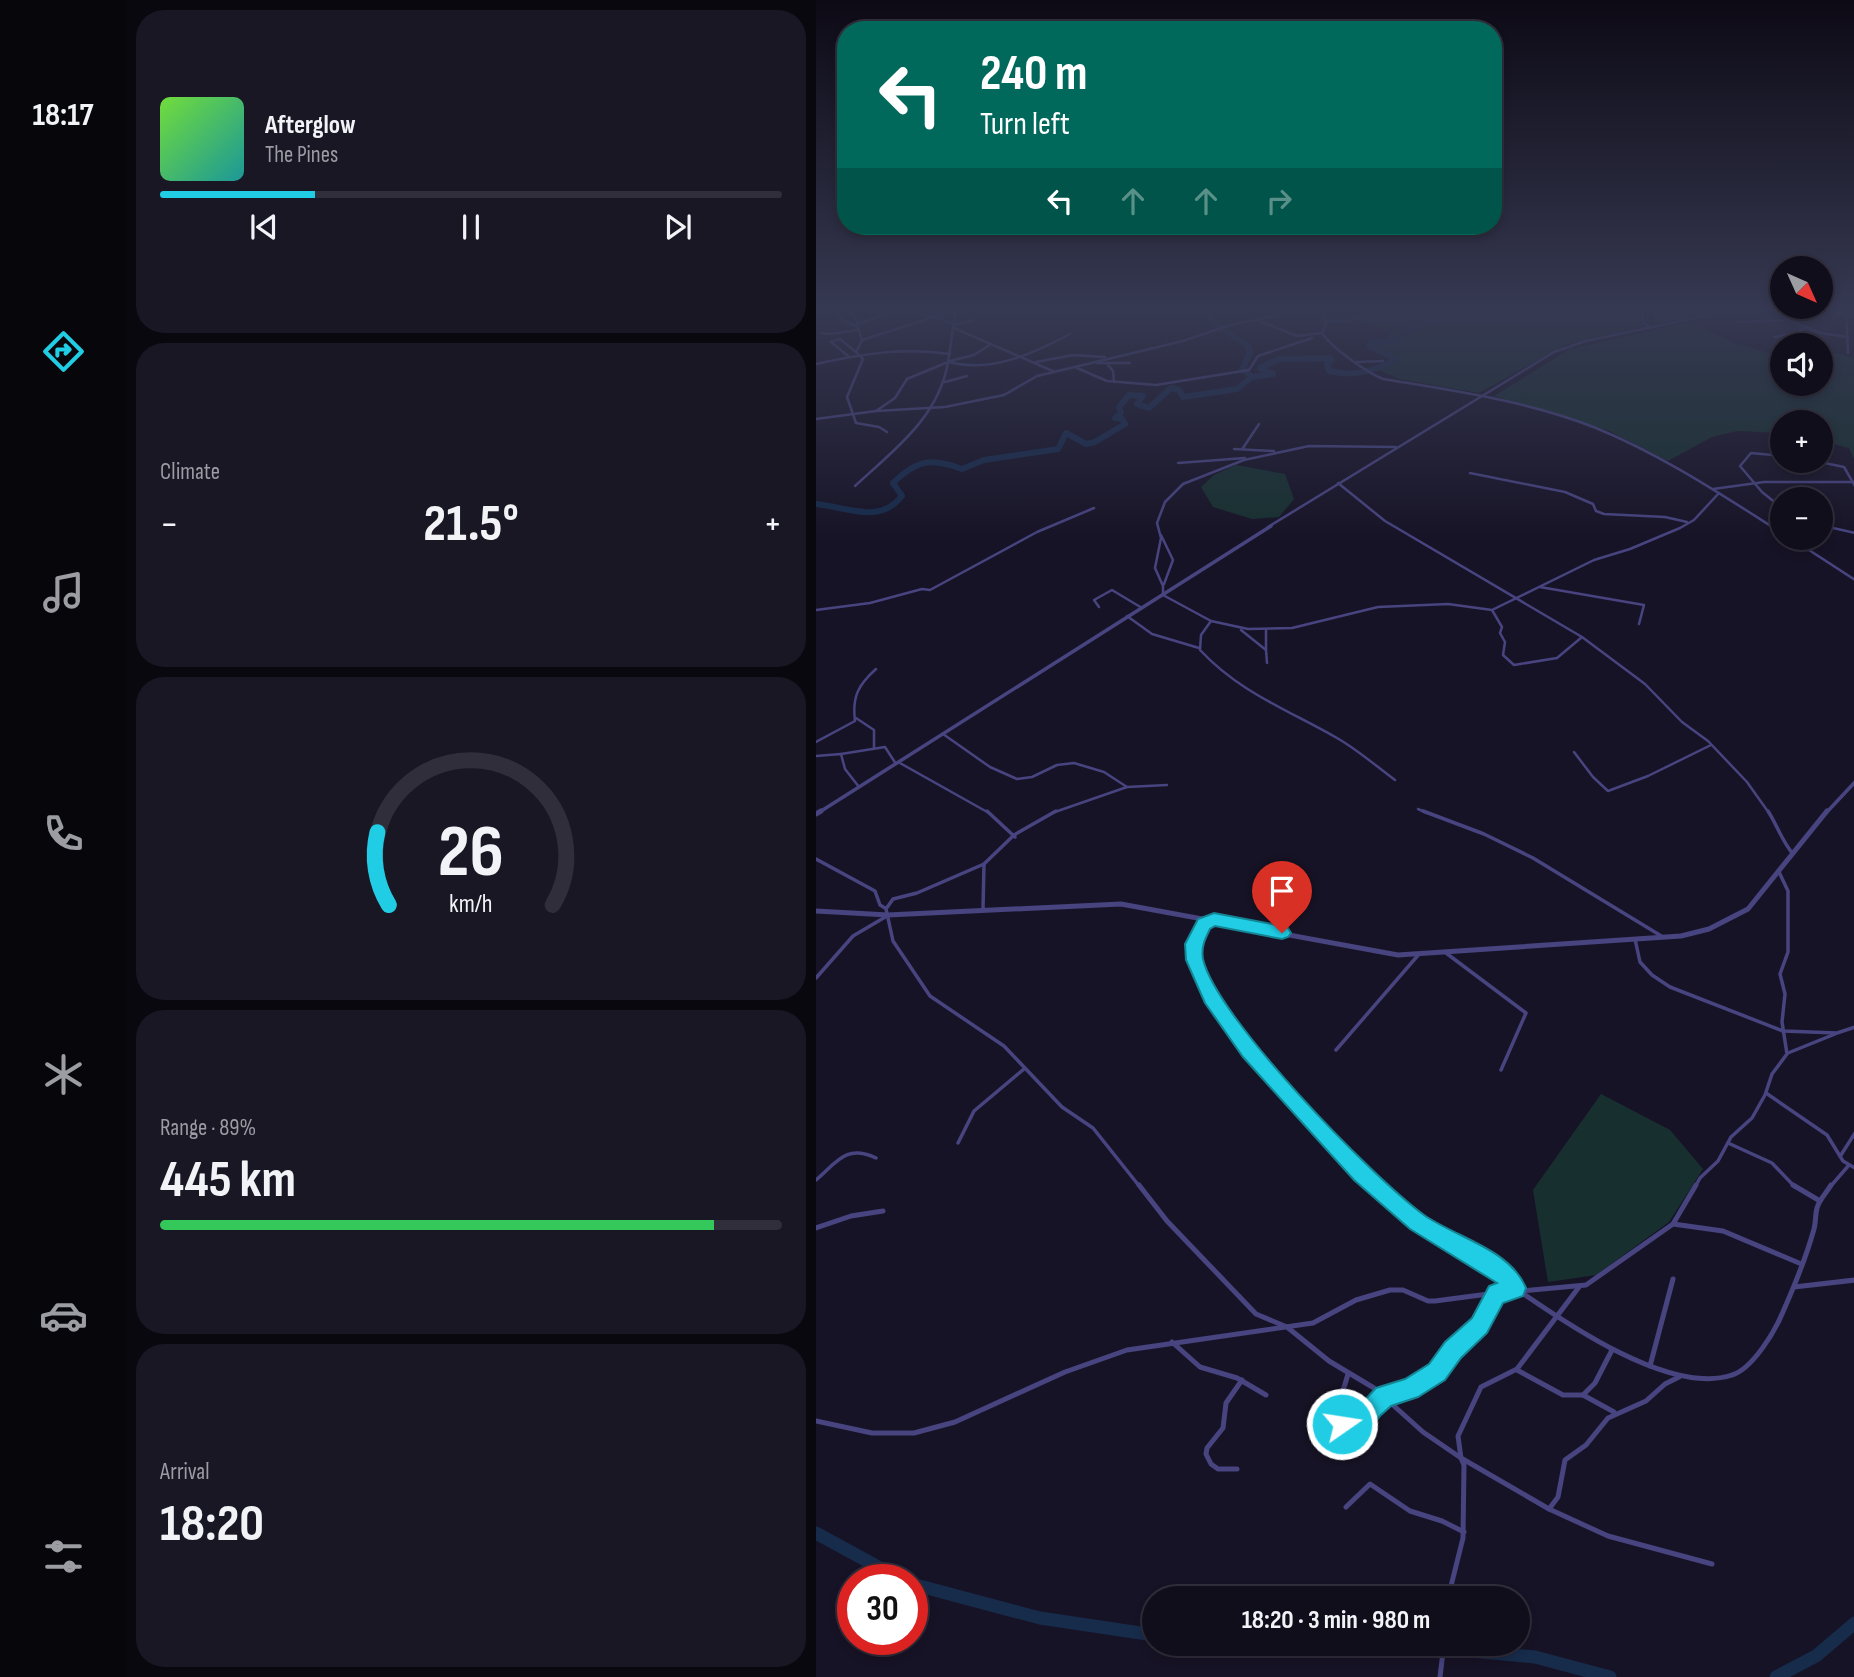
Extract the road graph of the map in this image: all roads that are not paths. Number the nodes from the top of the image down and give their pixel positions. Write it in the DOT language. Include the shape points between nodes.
graph roads {
  1 [pos="852,387"];
  2 [pos="902,387"];
  3 [pos="942,387"];
  4 [pos="1016,387"];
  5 [pos="1428,387"];
  6 [pos="1496,387"];
  7 [pos="1480,397"];
  8 [pos="931,408"];
  9 [pos="876,411"];
  10 [pos="851,415"];
  11 [pos="816,419"];
  12 [pos="1259,424"];
  13 [pos="887,432"];
  14 [pos="1396,447"];
  15 [pos="1243,448"];
  16 [pos="1234,449"];
  17 [pos="1280,452"];
  18 [pos="1770,455"];
  19 [pos="1251,458"];
  20 [pos="1178,463"];
  21 [pos="1833,464"];
  22 [pos="1470,473"];
  23 [pos="1338,483"];
  24 [pos="1754,483"];
  25 [pos="1854,483"];
  26 [pos="855,486"];
  27 [pos="1713,489"];
  28 [pos="1719,493"];
  29 [pos="1770,497"];
  30 [pos="1094,508"];
  31 [pos="1689,522"];
  32 [pos="1770,525"];
  33 [pos="1833,528"];
  34 [pos="1854,533"];
  35 [pos="1161,535"];
  36 [pos="1809,550"];
  37 [pos="1854,580"];
  38 [pos="1163,586"];
  39 [pos="1538,586"];
  40 [pos="1162,595"];
  41 [pos="1514,598"];
  42 [pos="1099,607"];
  43 [pos="1142,608"];
  44 [pos="816,610"];
  45 [pos="1492,610"];
  46 [pos="1127,616"];
  47 [pos="1211,621"];
  48 [pos="1639,624"];
  49 [pos="1239,628"];
  50 [pos="1266,630"];
  51 [pos="1582,637"];
  52 [pos="1199,648"];
  53 [pos="1266,650"];
  54 [pos="1267,663"];
  55 [pos="876,669"];
  56 [pos="856,718"];
  57 [pos="943,734"];
  58 [pos="816,741"];
  59 [pos="1711,745"];
  60 [pos="874,748"];
  61 [pos="1574,752"];
  62 [pos="841,754"];
  63 [pos="816,756"];
  64 [pos="897,763"];
  65 [pos="1395,780"];
  66 [pos="1854,782"];
  67 [pos="1167,785"];
  68 [pos="859,787"];
  69 [pos="1127,788"];
  70 [pos="1418,808"];
  71 [pos="816,814"];
  72 [pos="1015,837"];
  73 [pos="1793,854"];
  74 [pos="816,859"];
  75 [pos="984,864"];
  76 [pos="1779,872"];
  77 [pos="983,909"];
  78 [pos="816,911"];
  79 [pos="887,912"];
  80 [pos="1214,920"];
  81 [pos="1663,937"];
  82 [pos="1635,939"];
  83 [pos="1445,951"];
  84 [pos="1420,953"];
  85 [pos="816,978"];
  86 [pos="1854,1027"];
  87 [pos="1783,1031"];
  88 [pos="1837,1033"];
  89 [pos="1336,1050"];
  90 [pos="1787,1054"];
  91 [pos="1024,1069"];
  92 [pos="1501,1070"];
  93 [pos="1766,1093"];
  94 [pos="1854,1133"];
  95 [pos="958,1143"];
  96 [pos="1728,1143"];
  97 [pos="1840,1156"];
  98 [pos="876,1158"];
  99 [pos="1851,1167"];
  100 [pos="816,1180"];
  101 [pos="1820,1201"];
  102 [pos="884,1211"];
  103 [pos="1673,1224"];
  104 [pos="816,1228"];
  105 [pos="1799,1263"];
  106 [pos="1673,1279"];
  107 [pos="1854,1280"];
  108 [pos="1579,1287"];
  109 [pos="1794,1287"];
  110 [pos="1515,1288"];
  111 [pos="1522,1291"];
  112 [pos="1496,1294"];
  113 [pos="1555,1316"];
  114 [pos="1287,1327"];
  115 [pos="1172,1342"];
  116 [pos="1612,1350"];
  117 [pos="1650,1366"];
  118 [pos="1517,1369"];
  119 [pos="1349,1374"];
  120 [pos="1681,1376"];
  121 [pos="1242,1380"];
  122 [pos="1266,1395"];
  123 [pos="1583,1395"];
  124 [pos="1385,1397"];
  125 [pos="1616,1413"];
  126 [pos="816,1420"];
  127 [pos="1461,1458"];
  128 [pos="1237,1469"];
  129 [pos="1346,1507"];
  130 [pos="1549,1509"];
  131 [pos="1464,1532"];
  132 [pos="1712,1564"];
  133 [pos="1451,1586"];
  134 [pos="1442,1656"];
  135 [pos="1440,1677"];
  1 -- 10 [label="street"];
  2 -- 9 [label="street"];
  3 -- 8 [label="street"];
  4 -- 8 [label="street" via="1004,395"];
  5 -- 7 [label="street"];
  6 -- 7 [label="street"];
  7 -- 14 [label="street"];
  7 -- 27 [label="street" via="1594,427"];
  8 -- 9 [label="street"];
  8 -- 26 [label="street"];
  9 -- 10 [label="street"];
  10 -- 11 [label="street"];
  10 -- 13 [label="street" via="859,425"];
  12 -- 15 [label="street"];
  14 -- 17 [label="street" via="1309,446"];
  14 -- 23 [label="street"];
  15 -- 16 [label="street"];
  15 -- 17 [label="street"];
  17 -- 19 [label="street"];
  18 -- 24 [label="street" via="1745,457 1741,468"];
  19 -- 20 [label="street"];
  19 -- 35 [label="street" via="1176,489 1160,510 1156,528"];
  21 -- 25 [label="street" via="1843,466"];
  22 -- 31 [label="street" via="1565,492 1604,514"];
  23 -- 40 [label="street"];
  23 -- 41 [label="street" via="1385,521"];
  24 -- 25 [label="street"];
  24 -- 27 [label="street"];
  24 -- 29 [label="street"];
  27 -- 28 [label="street"];
  28 -- 31 [label="street"];
  28 -- 32 [label="street"];
  30 -- 44 [label="street" via="1037,532 930,590"];
  31 -- 39 [label="street"];
  33 -- 34 [label="street"];
  35 -- 38 [label="street" via="1155,568"];
  35 -- 38 [label="street" via="1175,567"];
  36 -- 37 [label="street"];
  38 -- 40 [label="street"];
  39 -- 41 [label="street"];
  39 -- 48 [label="street" via="1644,605"];
  40 -- 43 [label="street"];
  40 -- 47 [label="street"];
  41 -- 45 [label="street"];
  41 -- 51 [label="street"];
  42 -- 43 [label="street" via="1094,600 1112,590"];
  43 -- 46 [label="street"];
  45 -- 50 [label="street" via="1448,604 1378,607"];
  45 -- 51 [label="street" via="1506,642 1503,655 1514,665 1557,658"];
  46 -- 52 [label="street" via="1152,634"];
  46 -- 57 [label="street"];
  47 -- 49 [label="street"];
  47 -- 52 [label="street"];
  49 -- 50 [label="street"];
  49 -- 53 [label="street"];
  50 -- 53 [label="street"];
  51 -- 59 [label="street" via="1645,684"];
  52 -- 65 [label="street" via="1224,677 1336,738"];
  53 -- 54 [label="street"];
  55 -- 56 [label="street" via="854,696"];
  56 -- 58 [label="street"];
  56 -- 60 [label="street" via="874,730"];
  57 -- 64 [label="street"];
  57 -- 69 [label="street" via="1014,779 1067,763 1108,772"];
  59 -- 61 [label="street" via="1608,791"];
  59 -- 73 [label="street" via="1747,782"];
  60 -- 62 [label="street"];
  60 -- 64 [label="street" via="888,749"];
  62 -- 63 [label="street"];
  62 -- 68 [label="street" via="845,769"];
  64 -- 68 [label="street"];
  64 -- 72 [label="street" via="979,806"];
  66 -- 73 [label="street"];
  67 -- 69 [label="street"];
  68 -- 71 [label="street"];
  69 -- 72 [label="street" via="1072,803 1039,818"];
  70 -- 81 [label="street" via="1533,858"];
  72 -- 75 [label="street"];
  73 -- 76 [label="street"];
  74 -- 79 [label="street" via="875,891"];
  75 -- 77 [label="street"];
  75 -- 79 [label="street" via="917,893 901,895 893,899"];
  76 -- 81 [label="street" via="1736,917 1695,933"];
  76 -- 87 [label="street" via="1788,891 1788,951 1780,974 1785,1000"];
  77 -- 79 [label="street"];
  77 -- 80 [label="street" via="1121,904"];
  78 -- 79 [label="street"];
  79 -- 85 [label="street" via="853,936"];
  79 -- 91 [label="street" via="893,941 930,996 985,1031"];
  80 -- 84 [label="street" via="1383,953"];
  80 -- 110 [label="street" via="1204,924 1197,936 1195,960 1211,998 1241,1041 1388,1198 1417,1222 1501,1270"];
  81 -- 82 [label="street"];
  82 -- 83 [label="street"];
  82 -- 87 [label="street" via="1643,967 1666,984"];
  83 -- 84 [label="street"];
  83 -- 92 [label="street" via="1526,1013"];
  84 -- 89 [label="street"];
  86 -- 88 [label="street"];
  87 -- 88 [label="street"];
  87 -- 90 [label="street"];
  88 -- 90 [label="street"];
  90 -- 93 [label="street" via="1772,1074"];
  91 -- 95 [label="street" via="974,1111"];
  91 -- 114 [label="street" via="1070,1114 1093,1128 1167,1221 1256,1314"];
  93 -- 96 [label="street" via="1752,1118"];
  93 -- 97 [label="street" via="1827,1135"];
  94 -- 97 [label="street"];
  96 -- 101 [label="street" via="1772,1163 1788,1182"];
  96 -- 103 [label="street" via="1700,1178"];
  97 -- 99 [label="street"];
  98 -- 100 [label="street" via="853,1151"];
  99 -- 101 [label="street"];
  101 -- 105 [label="street" via="1815,1227"];
  102 -- 104 [label="street"];
  103 -- 105 [label="street" via="1700,1224 1747,1237"];
  103 -- 108 [label="street"];
  105 -- 109 [label="street"];
  106 -- 117 [label="street"];
  107 -- 109 [label="street"];
  108 -- 111 [label="street"];
  108 -- 113 [label="street"];
  109 -- 120 [label="street" via="1758,1355 1743,1370 1727,1377"];
  110 -- 111 [label="street"];
  110 -- 112 [label="street"];
  111 -- 113 [label="street"];
  112 -- 114 [label="street" via="1428,1301 1408,1291 1390,1290 1356,1300 1313,1323"];
  112 -- 124 [label="street" via="1480,1325 1437,1372 1410,1389"];
  113 -- 116 [label="street"];
  113 -- 118 [label="street"];
  114 -- 115 [label="street"];
  114 -- 119 [label="street"];
  115 -- 121 [label="street" via="1200,1367"];
  115 -- 126 [label="street" via="1099,1358 955,1422 914,1433 872,1433"];
  116 -- 117 [label="street"];
  116 -- 123 [label="street" via="1595,1383"];
  117 -- 120 [label="street"];
  118 -- 123 [label="street" via="1563,1395"];
  118 -- 127 [label="street" via="1481,1387 1458,1436"];
  119 -- 124 [label="street"];
  119 -- 124 [label="street" via="1340,1401 1344,1432 1356,1429 1372,1406"];
  120 -- 125 [label="street" via="1646,1401"];
  121 -- 122 [label="street"];
  121 -- 128 [label="street" via="1226,1403 1223,1428 1206,1454 1219,1471"];
  123 -- 125 [label="street"];
  124 -- 127 [label="street" via="1423,1432"];
  125 -- 130 [label="street" via="1586,1446 1565,1460 1558,1497"];
  127 -- 130 [label="street"];
  127 -- 131 [label="street"];
  129 -- 131 [label="street" via="1370,1484 1410,1511"];
  130 -- 132 [label="street" via="1608,1536"];
  131 -- 133 [label="street"];
  134 -- 135 [label="street"];
}
